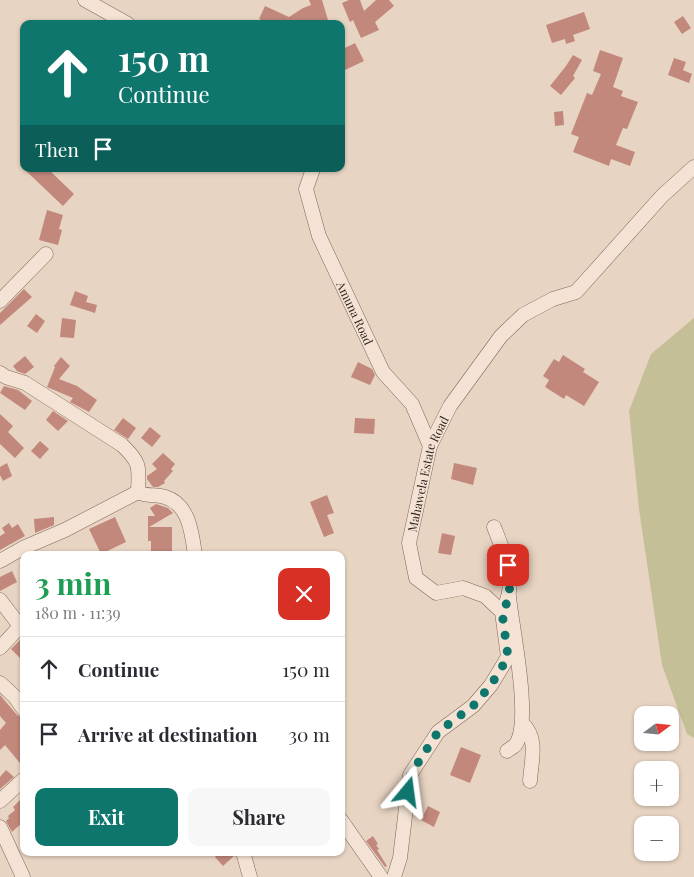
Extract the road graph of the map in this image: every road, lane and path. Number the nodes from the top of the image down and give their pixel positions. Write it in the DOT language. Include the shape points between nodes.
graph roads {
  1 [pos="85,0"];
  2 [pos="121,20"];
  3 [pos="694,167"];
  4 [pos="312,172"];
  5 [pos="46,254"];
  6 [pos="0,301"];
  7 [pos="0,374"];
  8 [pos="430,446"];
  9 [pos="138,492"];
  10 [pos="494,527"];
  11 [pos="195,551"];
  12 [pos="0,561"];
  13 [pos="510,597"];
  14 [pos="0,600"];
  15 [pos="502,612"];
  16 [pos="20,622"];
  17 [pos="20,626"];
  18 [pos="0,648"];
  19 [pos="0,683"];
  20 [pos="20,704"];
  21 [pos="522,723"];
  22 [pos="507,752"];
  23 [pos="530,781"];
  24 [pos="20,783"];
  25 [pos="0,801"];
  26 [pos="0,827"];
  27 [pos="345,827"];
  28 [pos="244,856"];
  29 [pos="23,877"];
  30 [pos="250,877"];
  31 [pos="381,877"];
  32 [pos="394,877"];
  1 -- 2 [label="street"];
  3 -- 8 [label="street, Mahawela Estate Road" via="662,196 576,292 523,315 500,336 450,406"];
  4 -- 8 [label="street, Amuna Road" via="306,189 320,236 383,372 412,404"];
  5 -- 6 [label="street"];
  7 -- 9 [label="street" via="24,383 122,445 135,457 139,472"];
  8 -- 15 [label="street, Mahawela Estate Road" via="409,543 416,578 436,592 463,588 485,596"];
  9 -- 11 [label="street" via="144,496 164,496 180,505 192,529"];
  9 -- 12 [label="street"];
  10 -- 13 [label="street" via="508,565"];
  13 -- 15 [label="street"];
  13 -- 21 [label="street" via="522,684"];
  14 -- 16 [label="street"];
  15 -- 32 [label="street" via="508,657 473,706 438,732 410,775 400,858"];
  17 -- 18 [label="street"];
  19 -- 20 [label="street"];
  21 -- 22 [label="street" via="516,744"];
  21 -- 23 [label="street" via="528,728 533,742"];
  24 -- 25 [label="street"];
  26 -- 29 [label="street"];
  27 -- 31 [label="street"];
  28 -- 30 [label="street"];
}
